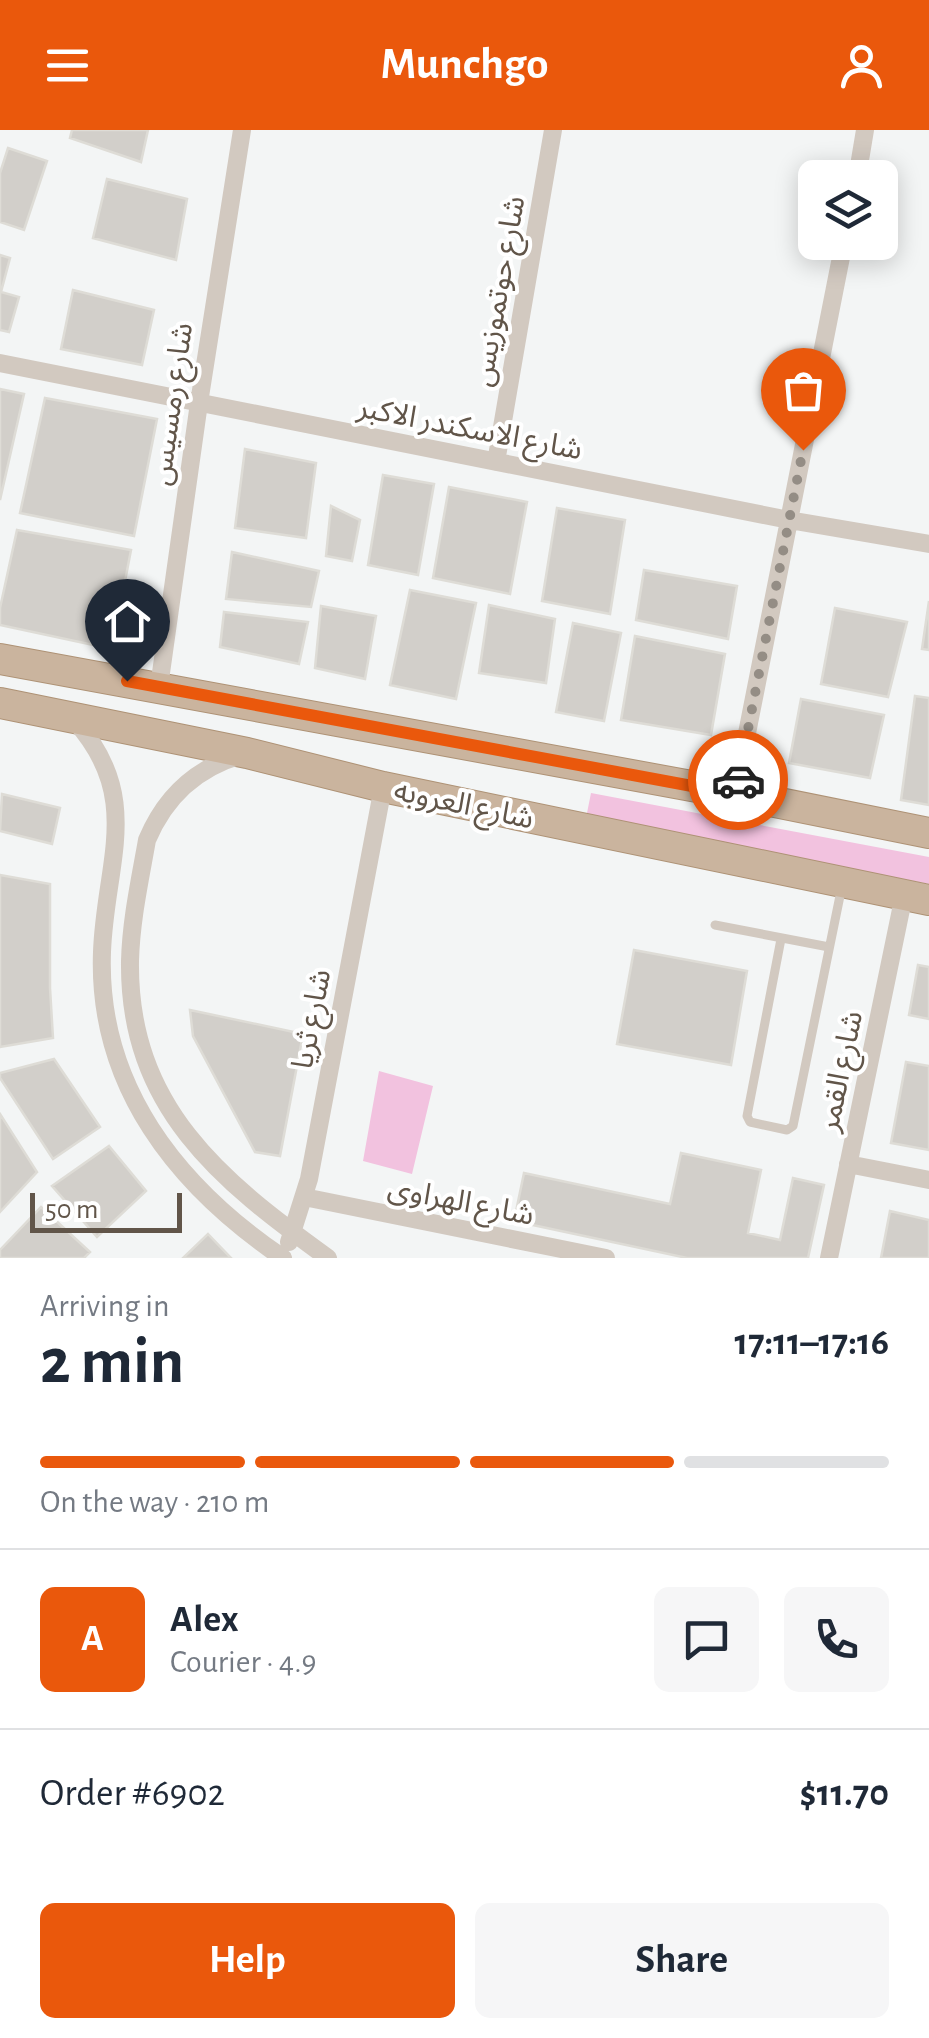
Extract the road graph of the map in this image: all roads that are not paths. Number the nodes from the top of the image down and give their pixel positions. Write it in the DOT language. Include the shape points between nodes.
graph roads {
  1 [pos="242,130"];
  2 [pos="553,130"];
  3 [pos="865,130"];
  4 [pos="859,160"];
  5 [pos="840,260"];
  6 [pos="0,363"];
  7 [pos="198,403"];
  8 [pos="496,462"];
  9 [pos="789,520"];
  10 [pos="929,544"];
  11 [pos="0,659"];
  12 [pos="159,687"];
  13 [pos="0,703"];
  14 [pos="71,717"];
  15 [pos="247,753"];
  16 [pos="383,788"];
  17 [pos="735,794"];
  18 [pos="929,833"];
  19 [pos="842,883"];
  20 [pos="917,898"];
  21 [pos="714,925"];
  22 [pos="781,938"];
  23 [pos="830,947"];
  24 [pos="848,1164"];
  25 [pos="929,1180"];
  26 [pos="304,1197"];
  27 [pos="292,1232"];
  28 [pos="282,1258"];
  29 [pos="328,1258"];
  30 [pos="606,1258"];
  31 [pos="829,1258"];
  1 -- 7 [label="street, شارع رمسيس"];
  2 -- 8 [label="street, شارع حوتموزيس"];
  3 -- 4 [label="street"];
  5 -- 9 [label="street"];
  6 -- 7 [label="street, شارع الاسكندر الاكبر"];
  7 -- 8 [label="street, شارع الاسكندر الاكبر"];
  7 -- 12 [label="street, شارع رمسيس"];
  8 -- 9 [label="street, شارع الاسكندر الاكبر"];
  9 -- 10 [label="street, شارع الاسكندر الاكبر"];
  9 -- 17 [label="street"];
  11 -- 12 [label="highway, شارع العروبه"];
  12 -- 17 [label="highway, شارع العروبه"];
  13 -- 14 [label="highway, شارع العروبه"];
  14 -- 15 [label="highway, شارع العروبه"];
  14 -- 28 [label="street" via="98,751 115,802 102,963 107,1019 122,1074 180,1170"];
  15 -- 16 [label="highway, شارع العروبه"];
  15 -- 27 [label="street" via="195,776 153,826 134,912 131,986 142,1047 173,1115 228,1181"];
  16 -- 19 [label="highway, شارع العروبه"];
  16 -- 26 [label="street, شارع ثريا"];
  17 -- 18 [label="highway, شارع العروبه"];
  19 -- 20 [label="highway, شارع العروبه"];
  19 -- 23 [label="lane"];
  20 -- 24 [label="street, شارع القمر"];
  21 -- 22 [label="lane"];
  22 -- 23 [label="lane"];
  22 -- 23 [label="lane" via="748,1116 787,1130"];
  24 -- 25 [label="street"];
  24 -- 31 [label="street, شارع القمر"];
  26 -- 27 [label="street, شارع ثريا"];
  26 -- 30 [label="street, شارع الهراوى"];
  27 -- 28 [label="street, شارع ثريا"];
  27 -- 29 [label="street"];
}
